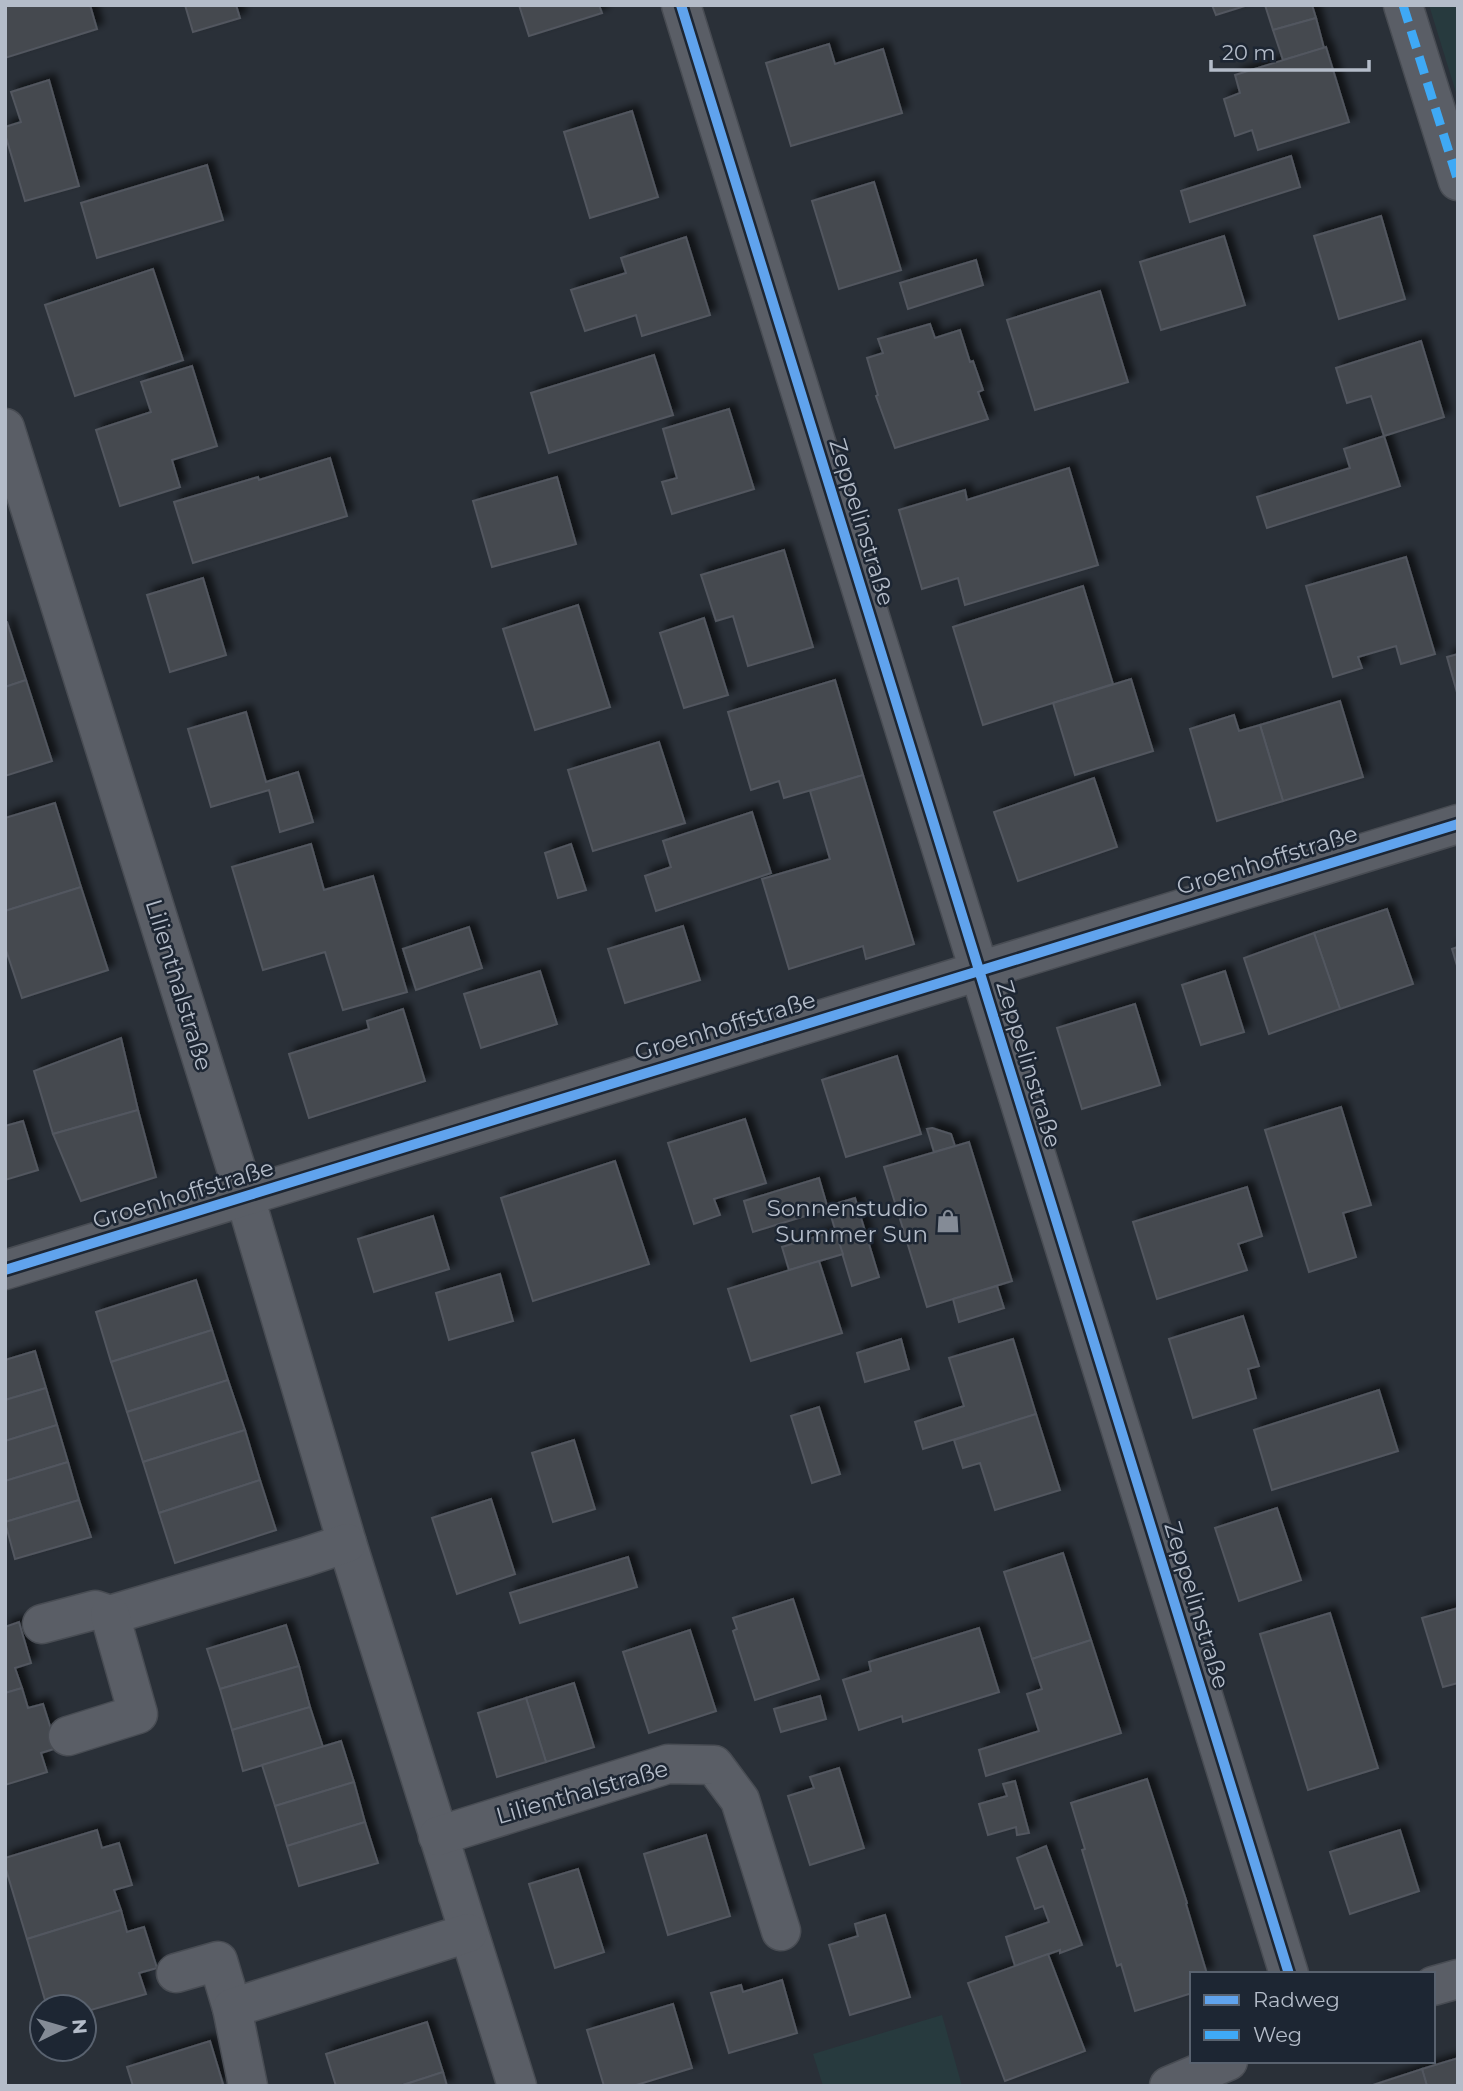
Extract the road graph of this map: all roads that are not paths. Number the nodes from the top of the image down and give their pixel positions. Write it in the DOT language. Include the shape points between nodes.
graph roads {
  1 [pos="681,5"];
  2 [pos="1403,5"];
  3 [pos="1458,181"];
  4 [pos="5,428"];
  5 [pos="1458,824"];
  6 [pos="978,970"];
  7 [pos="245,1197"];
  8 [pos="5,1270"];
  9 [pos="347,1543"];
  10 [pos="110,1615"];
  11 [pos="42,1625"];
  12 [pos="68,1736"];
  13 [pos="438,1836"];
  14 [pos="781,1931"];
  15 [pos="468,1933"];
  16 [pos="1288,1972"];
  17 [pos="176,1973"];
  18 [pos="1458,1979"];
  19 [pos="1435,1985"];
  20 [pos="232,2008"];
  21 [pos="1223,2063"];
  22 [pos="248,2086"];
  23 [pos="517,2086"];
  24 [pos="1169,2086"];
  1 -- 6 [label="street, Zeppelinstraße"];
  2 -- 3 [label="street"];
  4 -- 7 [label="street, Lilienthalstraße"];
  5 -- 6 [label="street, Groenhoffstraße"];
  6 -- 7 [label="street, Groenhoffstraße"];
  6 -- 16 [label="street, Zeppelinstraße"];
  7 -- 8 [label="street, Groenhoffstraße"];
  7 -- 9 [label="street, Lilienthalstraße"];
  9 -- 10 [label="street"];
  9 -- 13 [label="street, Lilienthalstraße"];
  10 -- 11 [label="street" via="95,1609"];
  10 -- 12 [label="street" via="138,1714"];
  13 -- 14 [label="street, Lilienthalstraße" via="667,1764 713,1765 740,1800"];
  13 -- 15 [label="street, Lilienthalstraße"];
  15 -- 20 [label="street"];
  15 -- 23 [label="street, Lilienthalstraße"];
  17 -- 20 [label="street" via="218,1961"];
  18 -- 19 [label="street"];
  20 -- 22 [label="street"];
  21 -- 24 [label="street"];
}
